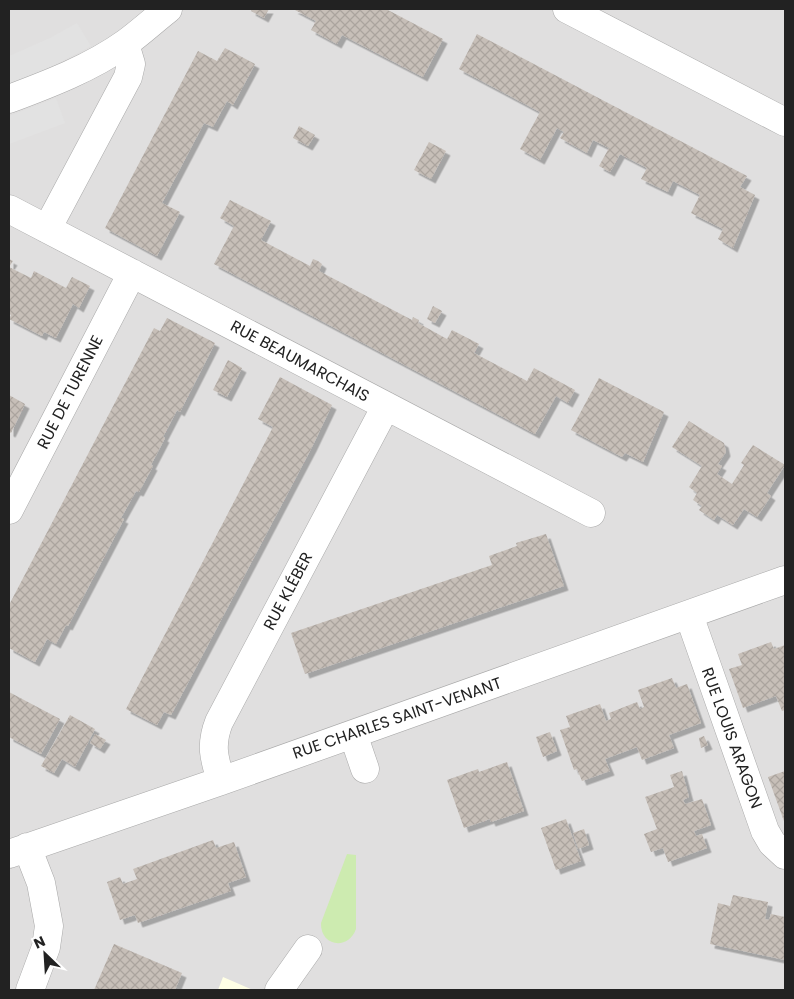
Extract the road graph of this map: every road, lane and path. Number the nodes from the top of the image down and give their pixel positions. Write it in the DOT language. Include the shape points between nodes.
graph roads {
  1 [pos="168,9"];
  2 [pos="567,9"];
  3 [pos="125,44"];
  4 [pos="9,99"];
  5 [pos="785,122"];
  6 [pos="9,209"];
  7 [pos="47,229"];
  8 [pos="132,273"];
  9 [pos="386,406"];
  10 [pos="9,510"];
  11 [pos="591,513"];
  12 [pos="785,580"];
  13 [pos="689,615"];
  14 [pos="353,734"];
  15 [pos="365,769"];
  16 [pos="221,781"];
  17 [pos="18,850"];
  18 [pos="785,855"];
  19 [pos="308,949"];
  20 [pos="30,990"];
  21 [pos="279,990"];
  1 -- 3 [label="street"];
  2 -- 5 [label="street"];
  3 -- 4 [label="street" via="53,82"];
  3 -- 7 [label="street" via="131,64 128,78"];
  6 -- 7 [label="street, RUE BEAUMARCHAIS"];
  7 -- 8 [label="street, RUE BEAUMARCHAIS"];
  8 -- 9 [label="street, RUE BEAUMARCHAIS"];
  8 -- 10 [label="street, RUE DE TURENNE"];
  9 -- 11 [label="street, RUE BEAUMARCHAIS"];
  9 -- 16 [label="street, RUE KLÉBER" via="219,722 213,740"];
  12 -- 13 [label="street, RUE CHARLES SAINT-VENANT"];
  13 -- 14 [label="street, RUE CHARLES SAINT-VENANT"];
  13 -- 18 [label="street, RUE LOUIS ARAGON" via="765,831"];
  14 -- 15 [label="street"];
  14 -- 16 [label="street, RUE CHARLES SAINT-VENANT"];
  16 -- 17 [label="street, RUE CHARLES SAINT-VENANT"];
  17 -- 20 [label="street" via="41,883 49,926 46,947"];
  19 -- 21 [label="street"];
}
